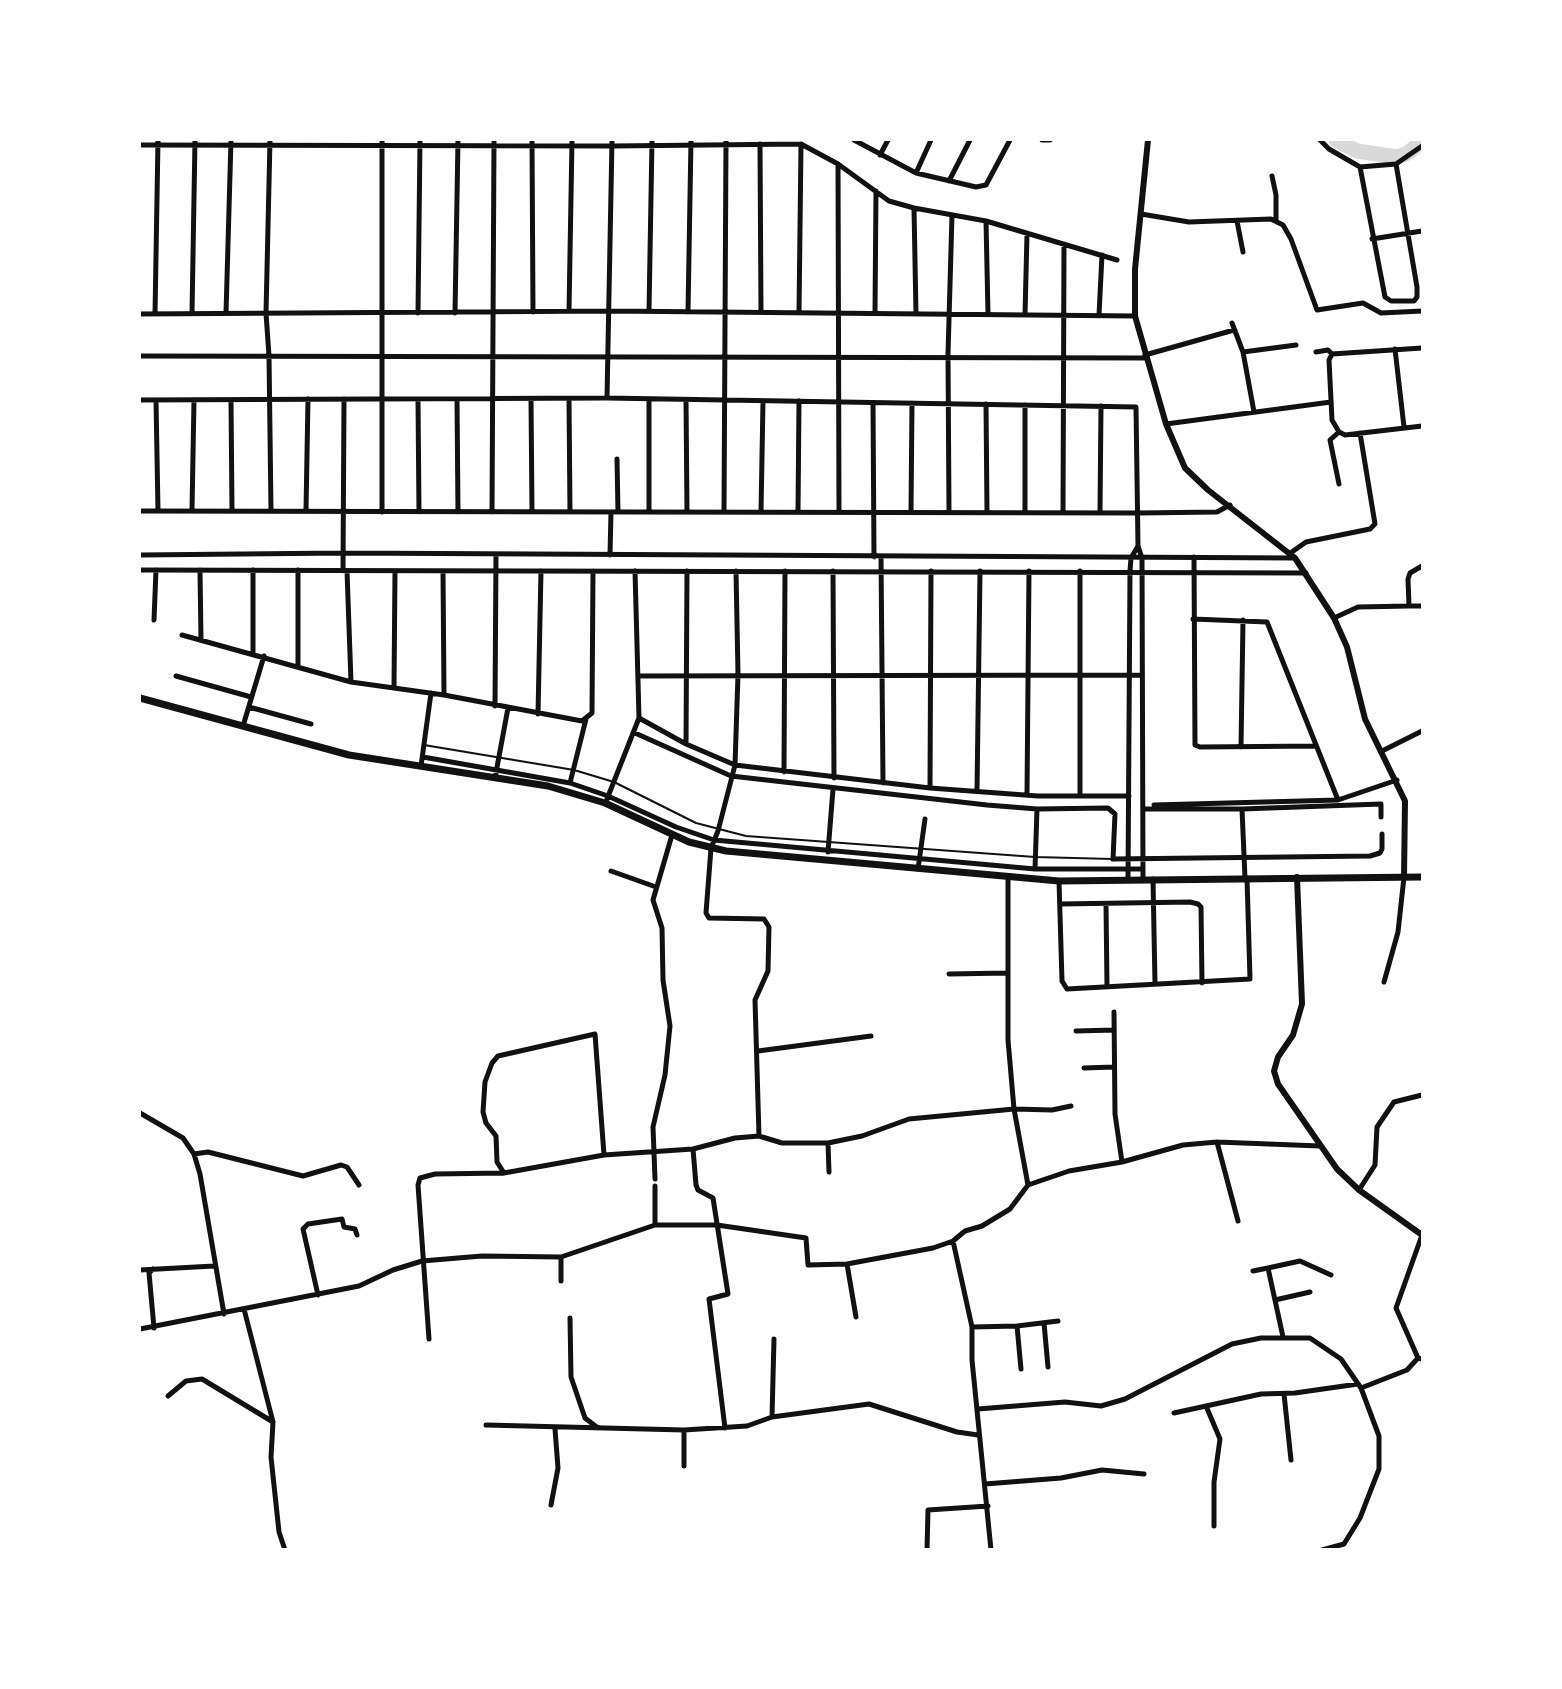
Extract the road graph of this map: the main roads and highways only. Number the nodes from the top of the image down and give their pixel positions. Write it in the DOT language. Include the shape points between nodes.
graph roads {
  1 [pos="140,698"];
  2 [pos="1422,877"];
  1 -- 2 [label="main road" via="349,755 607,799 672,835 712,844 918,869 1059,881"];
}
